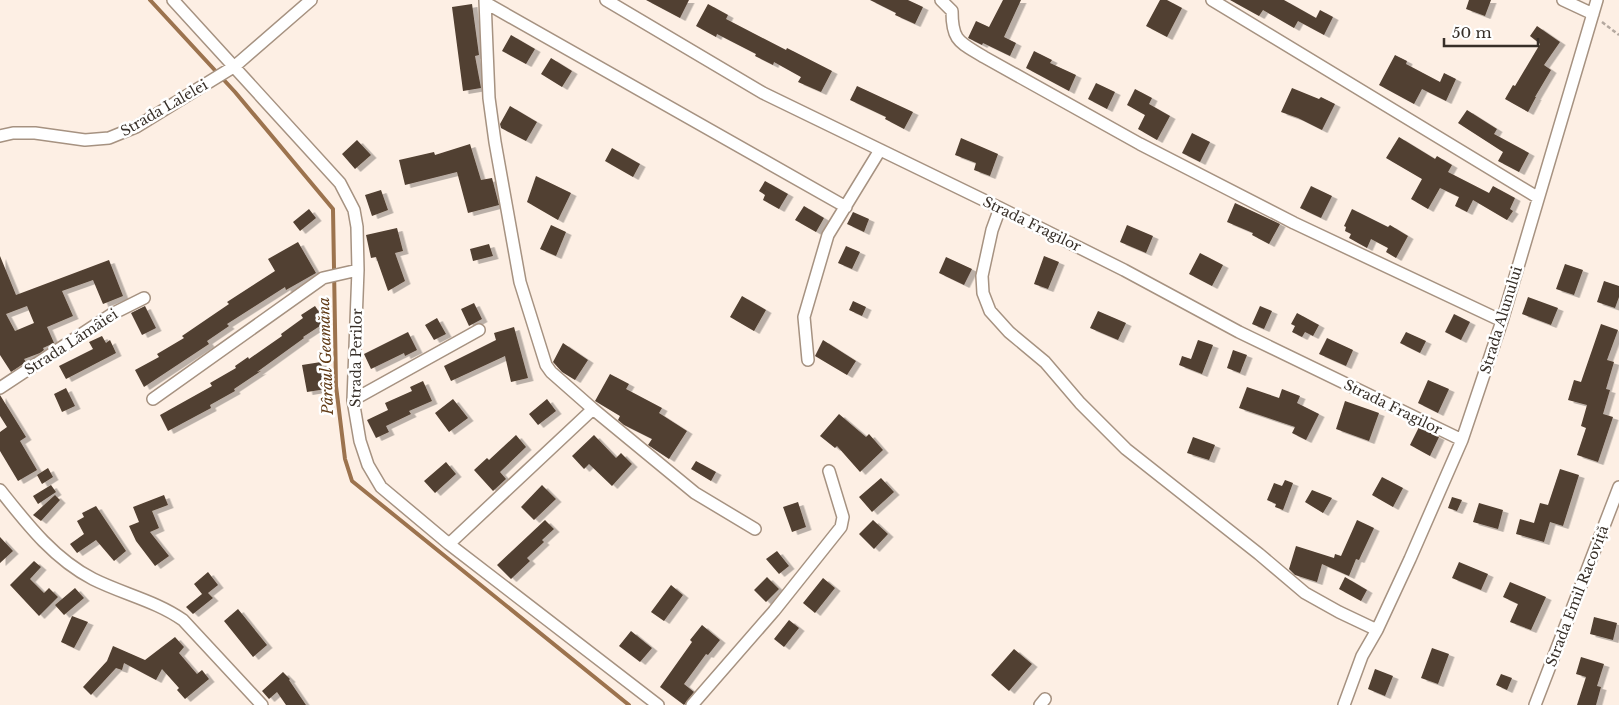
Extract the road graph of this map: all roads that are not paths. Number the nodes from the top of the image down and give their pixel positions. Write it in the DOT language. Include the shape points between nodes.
graph roads {
  1 [pos="173,0"];
  2 [pos="311,0"];
  3 [pos="606,0"];
  4 [pos="941,0"];
  5 [pos="1212,0"];
  6 [pos="1563,0"];
  7 [pos="1597,0"];
  8 [pos="486,2"];
  9 [pos="1593,14"];
  10 [pos="235,66"];
  11 [pos="0,136"];
  12 [pos="880,150"];
  13 [pos="1537,197"];
  14 [pos="846,207"];
  15 [pos="1000,208"];
  16 [pos="358,270"];
  17 [pos="144,298"];
  18 [pos="1502,321"];
  19 [pos="479,330"];
  20 [pos="808,360"];
  21 [pos="0,388"];
  22 [pos="153,399"];
  23 [pos="353,400"];
  24 [pos="593,409"];
  25 [pos="1462,440"];
  26 [pos="829,471"];
  27 [pos="1619,487"];
  28 [pos="0,490"];
  29 [pos="755,529"];
  30 [pos="449,544"];
  31 [pos="1377,630"];
  32 [pos="262,705"];
  33 [pos="658,705"];
  34 [pos="692,705"];
  35 [pos="1344,705"];
  36 [pos="1535,705"];
  1 -- 10 [label="street, Strada Perilor"];
  2 -- 10 [label="street, Strada Lalelei"];
  3 -- 12 [label="street, Strada Fragilor" via="762,93"];
  4 -- 18 [label="street" via="952,11 952,29 960,43 984,57 1157,153 1294,223"];
  5 -- 13 [label="street"];
  6 -- 9 [label="street"];
  7 -- 9 [label="street, Strada Alunului"];
  8 -- 14 [label="street"];
  8 -- 24 [label="street" via="489,98 520,282 546,365"];
  9 -- 13 [label="street, Strada Alunului"];
  10 -- 11 [label="street, Strada Lalelei" via="136,127 109,138 85,140 36,133"];
  10 -- 16 [label="street, Strada Perilor" via="347,194 358,227"];
  12 -- 14 [label="street"];
  12 -- 15 [label="street, Strada Fragilor"];
  13 -- 18 [label="street, Strada Alunului"];
  14 -- 20 [label="street" via="828,235 804,318"];
  15 -- 25 [label="street, Strada Fragilor" via="1239,332"];
  15 -- 31 [label="street" via="982,276 983,293 990,311 1045,362 1126,449 1305,593"];
  16 -- 22 [label="street" via="323,278"];
  16 -- 23 [label="street, Strada Perilor"];
  17 -- 21 [label="street, Strada Lămâiei" via="112,314"];
  18 -- 25 [label="street, Strada Alunului"];
  19 -- 23 [label="street"];
  23 -- 30 [label="street, Strada Perilor" via="360,441 381,488"];
  24 -- 29 [label="street" via="694,493"];
  24 -- 30 [label="street"];
  25 -- 31 [label="street, Strada Alunului"];
  26 -- 34 [label="street" via="843,517 841,527 774,611"];
  27 -- 36 [label="street, Strada Emil Racoviță"];
  28 -- 32 [label="street" via="50,549 70,564 93,579 170,611 183,620"];
  30 -- 33 [label="street, Strada Perilor"];
  31 -- 35 [label="street, Strada Alunului" via="1362,656"];
}
